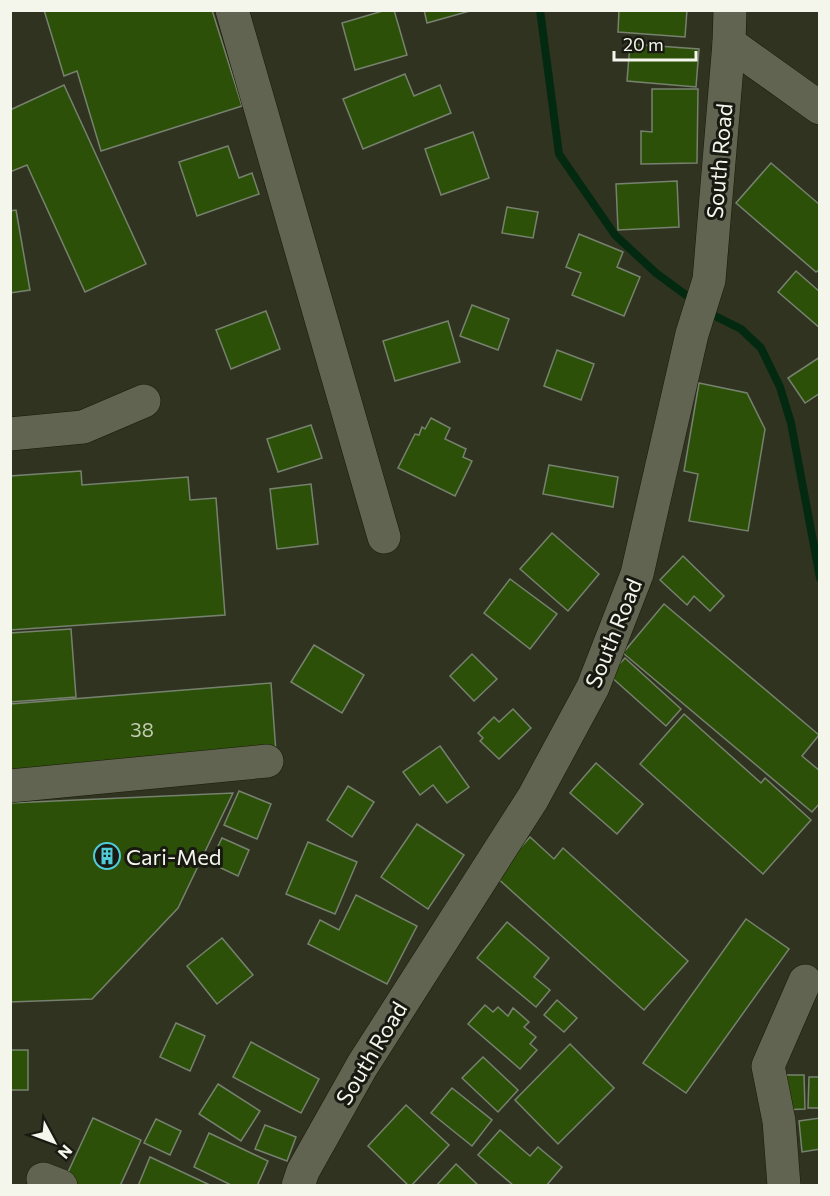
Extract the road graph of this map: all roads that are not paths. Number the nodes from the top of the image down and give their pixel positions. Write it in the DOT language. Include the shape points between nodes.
graph roads {
  1 [pos="232,10"];
  2 [pos="730,10"];
  3 [pos="729,43"];
  4 [pos="819,108"];
  5 [pos="144,401"];
  6 [pos="10,434"];
  7 [pos="384,537"];
  8 [pos="267,761"];
  9 [pos="10,786"];
  10 [pos="805,981"];
  11 [pos="298,1185"];
  12 [pos="784,1185"];
  1 -- 7 [label="street"];
  2 -- 3 [label="street, South Road"];
  3 -- 4 [label="street"];
  3 -- 11 [label="street, South Road" via="709,280 692,334 637,574 593,687 534,798 362,1066"];
  5 -- 6 [label="street" via="83,427"];
  8 -- 9 [label="street"];
  10 -- 12 [label="street" via="768,1066 779,1121"];
}
